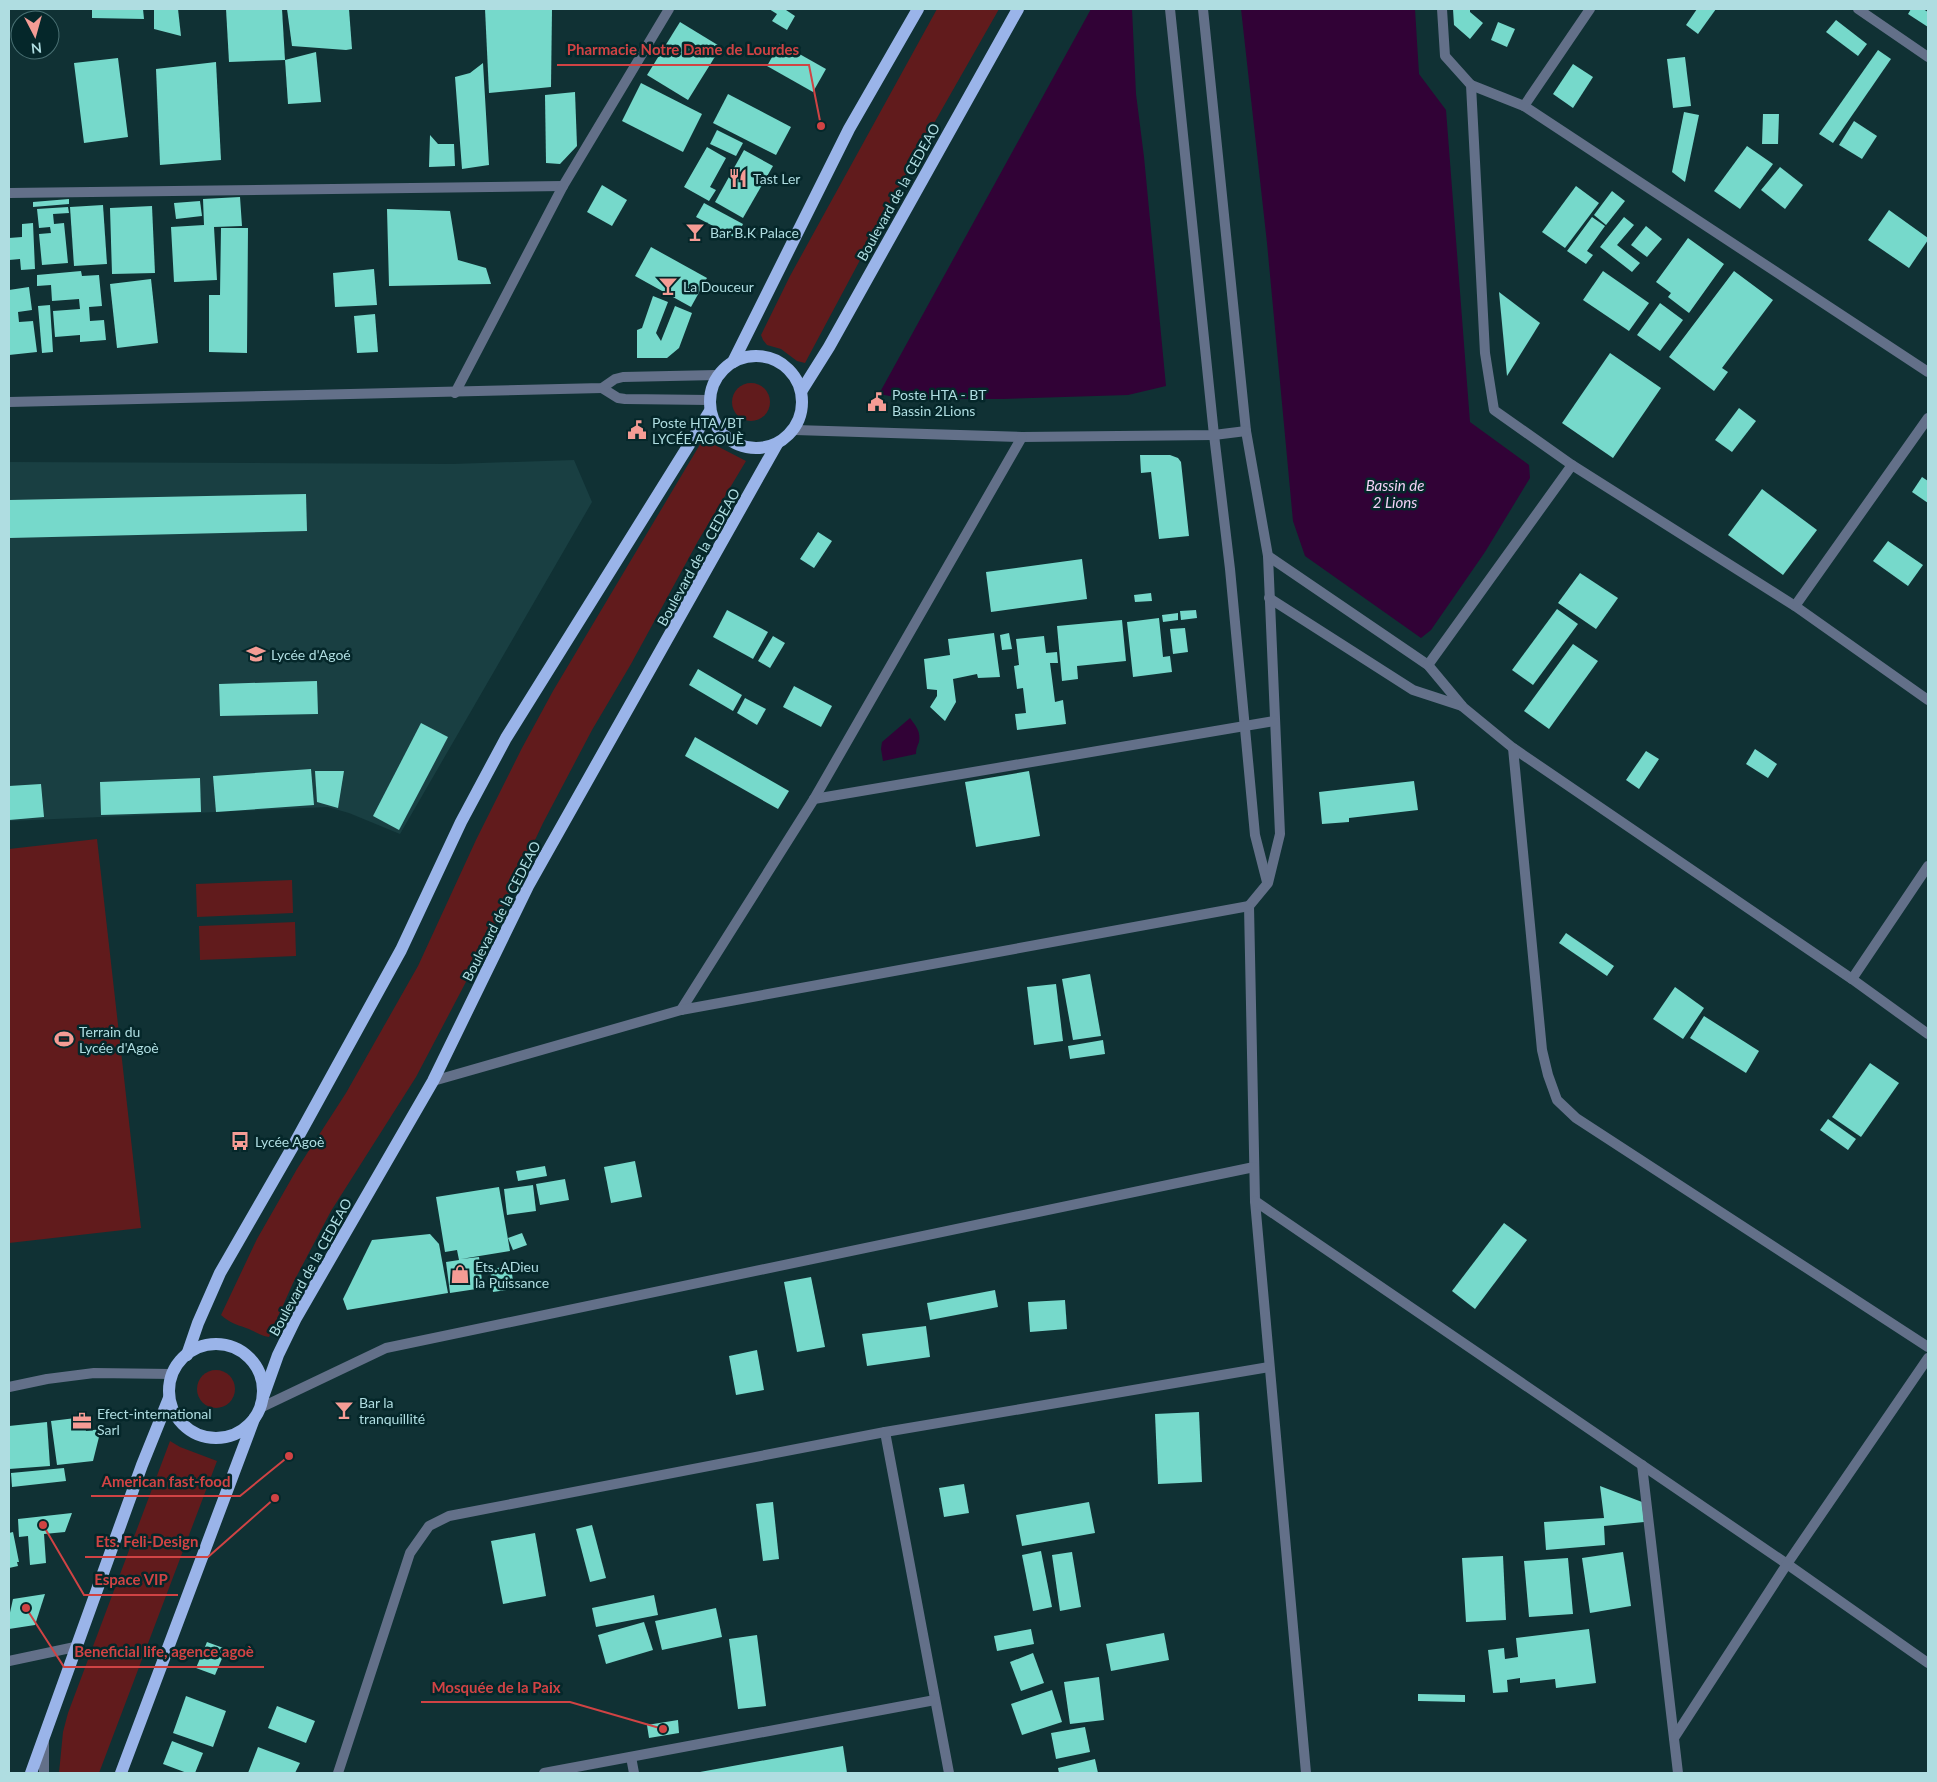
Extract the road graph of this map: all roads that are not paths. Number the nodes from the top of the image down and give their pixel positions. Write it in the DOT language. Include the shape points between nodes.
graph roads {
  1 [pos="669,9"];
  2 [pos="918,9"];
  3 [pos="1018,9"];
  4 [pos="1170,9"];
  5 [pos="1203,9"];
  6 [pos="1442,9"];
  7 [pos="1590,9"];
  8 [pos="1858,9"];
  9 [pos="1928,56"];
  10 [pos="1471,85"];
  11 [pos="1524,106"];
  12 [pos="564,186"];
  13 [pos="9,193"];
  14 [pos="732,362"];
  15 [pos="1928,372"];
  16 [pos="717,375"];
  17 [pos="602,388"];
  18 [pos="802,390"];
  19 [pos="455,393"];
  20 [pos="9,402"];
  21 [pos="710,406"];
  22 [pos="1928,418"];
  23 [pos="795,430"];
  24 [pos="1246,431"];
  25 [pos="1214,435"];
  26 [pos="1022,437"];
  27 [pos="777,444"];
  28 [pos="1572,465"];
  29 [pos="1268,556"];
  30 [pos="1269,598"];
  31 [pos="1795,606"];
  32 [pos="1428,665"];
  33 [pos="1928,700"];
  34 [pos="1463,707"];
  35 [pos="1274,720"];
  36 [pos="1246,725"];
  37 [pos="1513,748"];
  38 [pos="814,799"];
  39 [pos="1928,866"];
  40 [pos="1268,883"];
  41 [pos="1249,906"];
  42 [pos="1852,980"];
  43 [pos="680,1010"];
  44 [pos="1928,1034"];
  45 [pos="433,1081"];
  46 [pos="1254,1167"];
  47 [pos="1255,1201"];
  48 [pos="1928,1348"];
  49 [pos="187,1355"];
  50 [pos="1928,1358"];
  51 [pos="1269,1367"];
  52 [pos="172,1374"];
  53 [pos="9,1387"];
  54 [pos="169,1398"];
  55 [pos="259,1408"];
  56 [pos="885,1432"];
  57 [pos="1642,1465"];
  58 [pos="1787,1564"];
  59 [pos="75,1647"];
  60 [pos="9,1662"];
  61 [pos="1928,1663"];
  62 [pos="935,1700"];
  63 [pos="44,1738"];
  64 [pos="1674,1738"];
  65 [pos="631,1757"];
  66 [pos="31,1773"];
  67 [pos="44,1773"];
  68 [pos="121,1773"];
  69 [pos="338,1773"];
  70 [pos="544,1773"];
  71 [pos="634,1773"];
  72 [pos="949,1773"];
  73 [pos="1306,1773"];
  74 [pos="1678,1773"];
  1 -- 12 [label="street"];
  2 -- 14 [label="main road" via="849,130"];
  3 -- 18 [label="main road, Boulevard de la CEDEAO" via="830,346"];
  4 -- 25 [label="street"];
  5 -- 24 [label="street"];
  6 -- 10 [label="street" via="1445,56"];
  7 -- 11 [label="street"];
  8 -- 9 [label="street"];
  10 -- 11 [label="street"];
  10 -- 28 [label="street" via="1485,353 1494,410"];
  11 -- 15 [label="street"];
  12 -- 13 [label="street"];
  12 -- 19 [label="street"];
  14 -- 16 [label="main road"];
  14 -- 18 [label="main road" via="753,355 774,358 791,371"];
  16 -- 17 [label="street" via="623,378"];
  16 -- 21 [label="main road"];
  17 -- 19 [label="street"];
  17 -- 21 [label="street" via="618,398"];
  18 -- 23 [label="main road" via="803,411"];
  19 -- 20 [label="street"];
  21 -- 27 [label="main road" via="718,430 735,444 756,449"];
  21 -- 49 [label="main road" via="506,738 461,822 401,950 220,1273"];
  22 -- 31 [label="street"];
  23 -- 26 [label="street"];
  23 -- 27 [label="main road"];
  24 -- 25 [label="street"];
  24 -- 29 [label="street"];
  25 -- 26 [label="street"];
  25 -- 36 [label="street"];
  26 -- 38 [label="street"];
  27 -- 45 [label="main road, Boulevard de la CEDEAO" via="528,886"];
  28 -- 31 [label="street"];
  28 -- 32 [label="street"];
  29 -- 30 [label="street"];
  29 -- 32 [label="street"];
  30 -- 34 [label="street" via="1413,690"];
  30 -- 35 [label="street"];
  31 -- 33 [label="street"];
  32 -- 34 [label="street"];
  34 -- 37 [label="street"];
  35 -- 36 [label="street"];
  35 -- 40 [label="street" via="1280,834"];
  36 -- 38 [label="street"];
  36 -- 40 [label="street" via="1255,835"];
  37 -- 42 [label="street"];
  37 -- 48 [label="street" via="1542,1050 1557,1100 1576,1118"];
  38 -- 43 [label="street"];
  39 -- 42 [label="street"];
  40 -- 41 [label="street"];
  41 -- 43 [label="street"];
  41 -- 46 [label="street"];
  42 -- 44 [label="street"];
  43 -- 45 [label="street"];
  45 -- 55 [label="main road, Boulevard de la CEDEAO" via="296,1318 278,1355"];
  46 -- 47 [label="street"];
  46 -- 55 [label="street" via="386,1348"];
  47 -- 51 [label="street"];
  47 -- 57 [label="street"];
  49 -- 52 [label="main road"];
  49 -- 55 [label="main road" via="215,1345 244,1354 259,1373 262,1384"];
  50 -- 58 [label="street"];
  51 -- 56 [label="street"];
  51 -- 73 [label="street"];
  52 -- 53 [label="street" via="94,1373"];
  52 -- 54 [label="main road"];
  54 -- 55 [label="main road" via="179,1420 193,1432 211,1438 223,1438 245,1428"];
  54 -- 59 [label="main road"];
  55 -- 68 [label="main road, Boulevard de la CEDEAO"];
  56 -- 62 [label="street"];
  56 -- 69 [label="street" via="475,1509 429,1526 410,1552"];
  57 -- 58 [label="street"];
  57 -- 64 [label="street"];
  58 -- 61 [label="street"];
  58 -- 64 [label="street"];
  59 -- 60 [label="street"];
  59 -- 63 [label="main road"];
  62 -- 65 [label="street"];
  62 -- 72 [label="street"];
  63 -- 66 [label="main road"];
  63 -- 67 [label="street"];
  64 -- 74 [label="street"];
  65 -- 70 [label="street"];
  65 -- 71 [label="street"];
}
